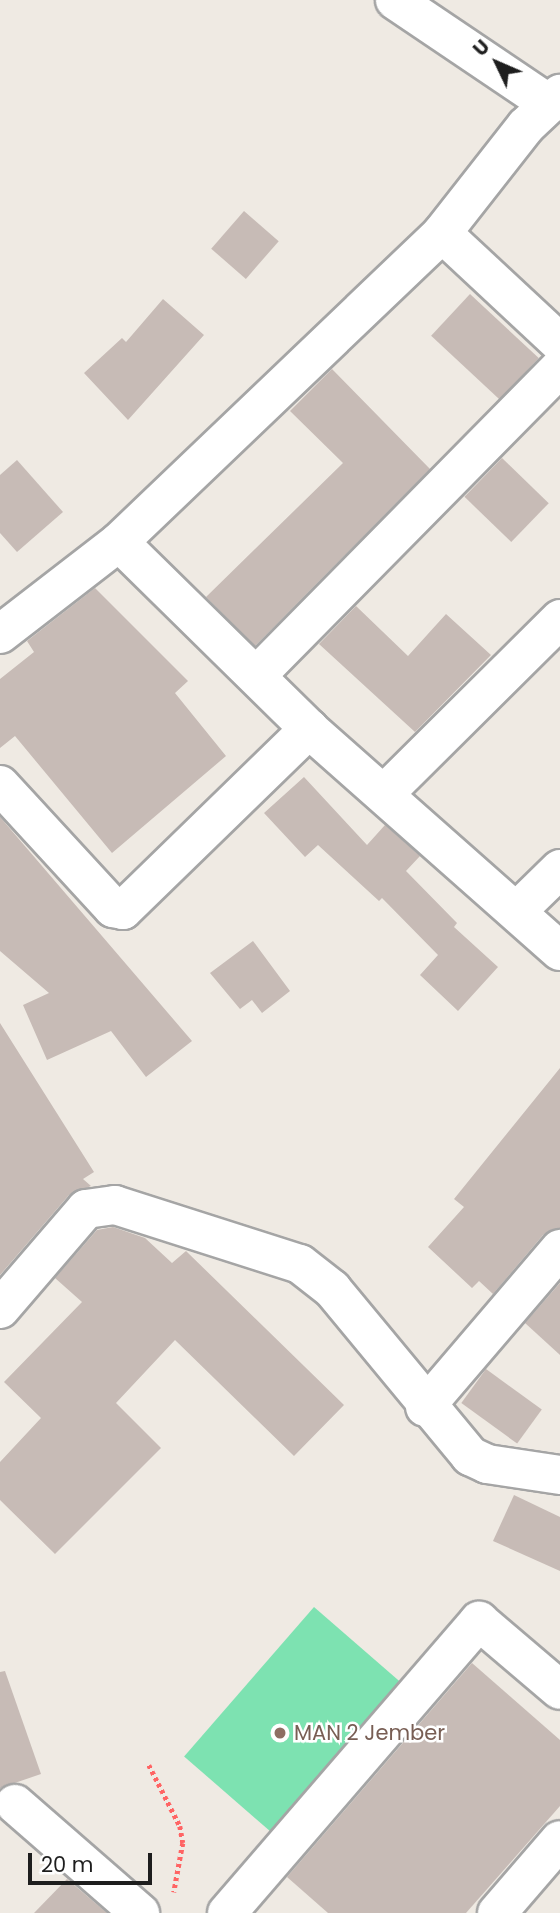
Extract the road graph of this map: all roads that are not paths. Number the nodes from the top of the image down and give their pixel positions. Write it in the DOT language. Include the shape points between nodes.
graph roads {
  1 [pos="395,0"];
  2 [pos="545,108"];
  3 [pos="442,233"];
  4 [pos="560,343"];
  5 [pos="560,368"];
  6 [pos="119,542"];
  7 [pos="560,619"];
  8 [pos="0,634"];
  9 [pos="257,675"];
  10 [pos="309,729"];
  11 [pos="0,785"];
  12 [pos="385,793"];
  13 [pos="560,869"];
  14 [pos="517,911"];
  15 [pos="560,951"];
  16 [pos="560,1249"];
  17 [pos="0,1309"];
  18 [pos="425,1407"];
  19 [pos="560,1475"];
  20 [pos="560,1690"];
  21 [pos="15,1804"];
  22 [pos="560,1840"];
  23 [pos="156,1907"];
  24 [pos="227,1913"];
  25 [pos="497,1913"];
  1 -- 2 [label="street"];
  2 -- 3 [label="street"];
  3 -- 4 [label="street"];
  3 -- 6 [label="street"];
  5 -- 9 [label="street"];
  6 -- 8 [label="street"];
  6 -- 9 [label="street"];
  7 -- 12 [label="street"];
  9 -- 10 [label="street"];
  10 -- 11 [label="street" via="123,910 113,908"];
  10 -- 12 [label="street"];
  12 -- 14 [label="street"];
  13 -- 14 [label="street"];
  14 -- 15 [label="street"];
  16 -- 18 [label="street"];
  17 -- 18 [label="street" via="86,1209 115,1205 300,1264 319,1276"];
  18 -- 19 [label="street" via="470,1456 487,1464"];
  20 -- 24 [label="street" via="479,1621"];
  21 -- 23 [label="street"];
  22 -- 25 [label="street"];
}
